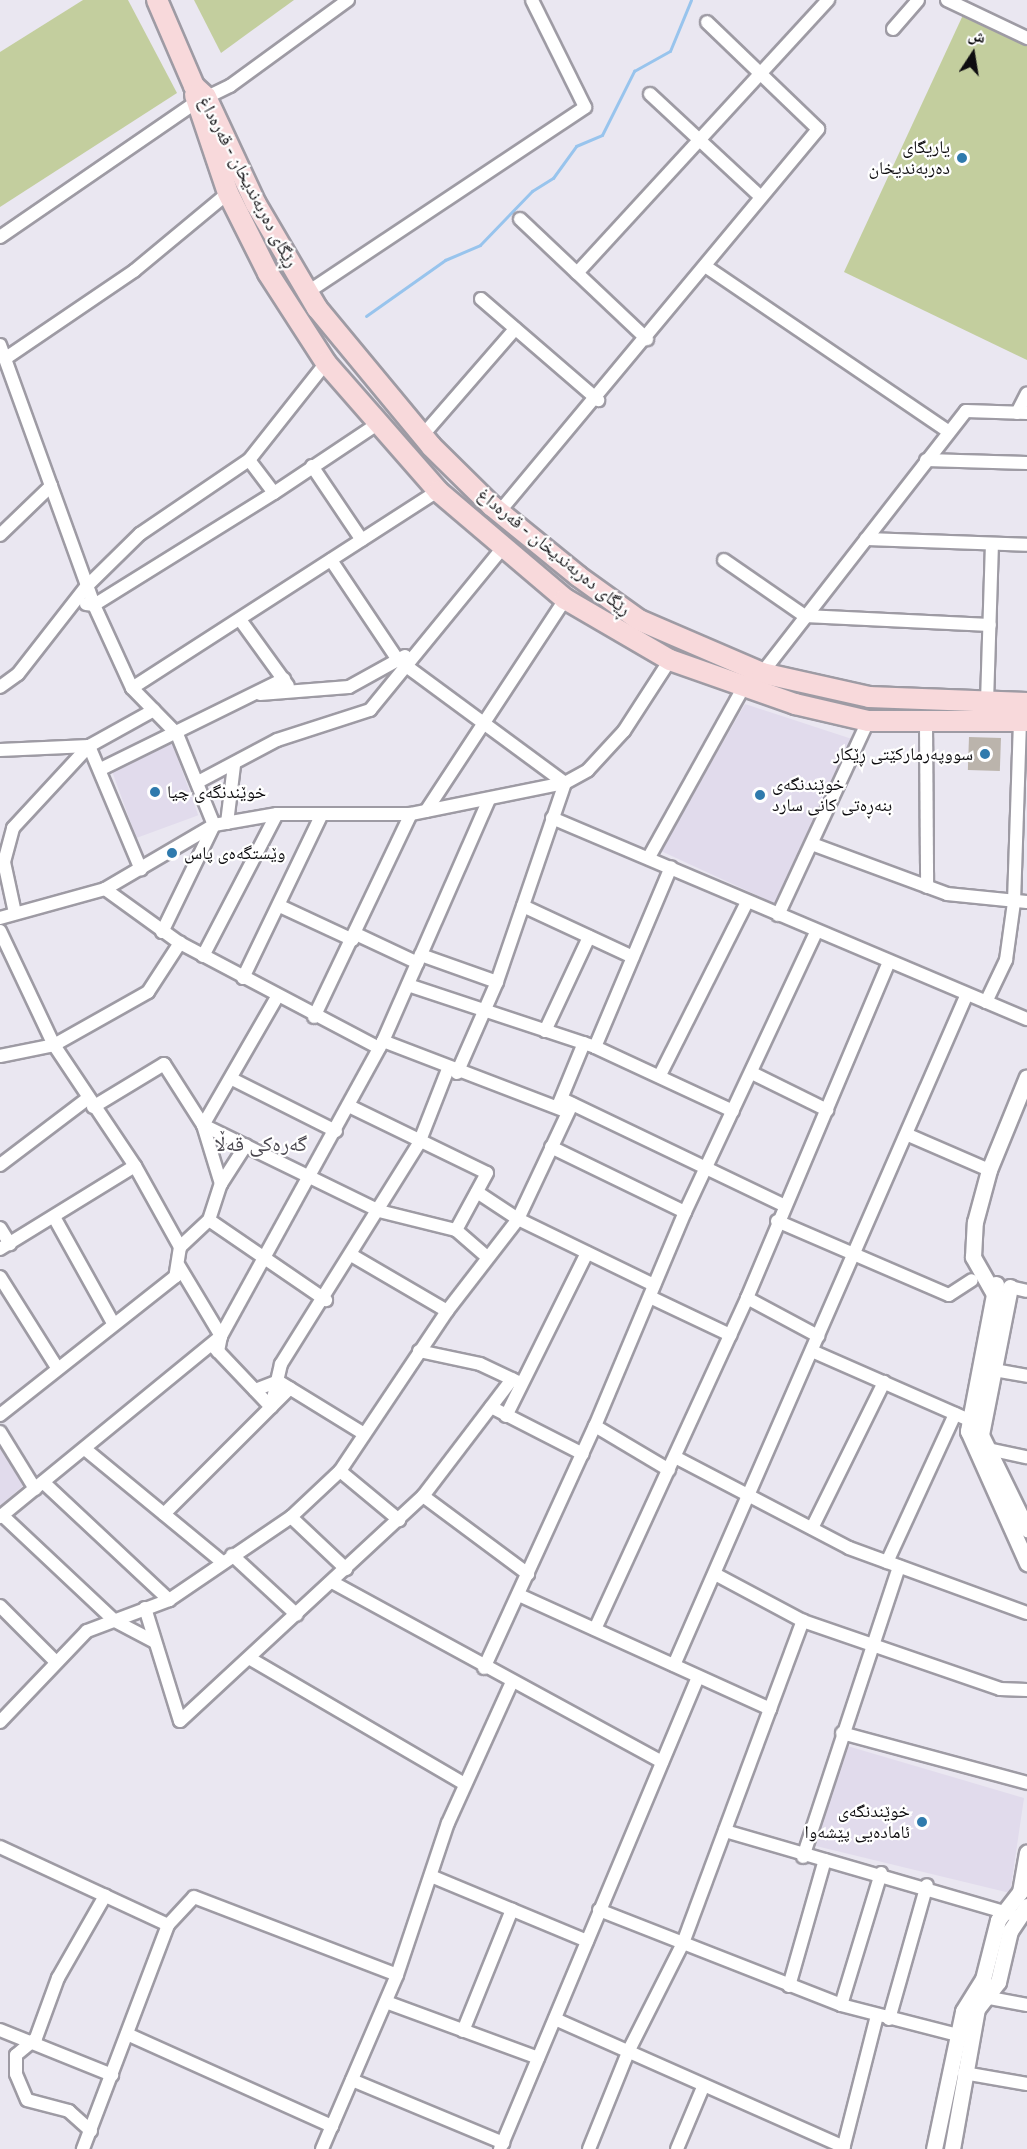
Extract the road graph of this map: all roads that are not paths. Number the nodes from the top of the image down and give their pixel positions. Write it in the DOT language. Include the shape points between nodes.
graph roads {
  1 [pos="157,0"];
  2 [pos="348,0"];
  3 [pos="532,0"];
  4 [pos="828,0"];
  5 [pos="918,0"];
  6 [pos="947,0"];
  7 [pos="707,22"];
  8 [pos="893,29"];
  9 [pos="1027,38"];
  10 [pos="760,74"];
  11 [pos="650,94"];
  12 [pos="199,96"];
  13 [pos="699,139"];
  14 [pos="228,193"];
  15 [pos="761,197"];
  16 [pos="520,219"];
  17 [pos="0,237"];
  18 [pos="705,266"];
  19 [pos="577,273"];
  20 [pos="308,292"];
  21 [pos="481,299"];
  22 [pos="515,329"];
  23 [pos="647,339"];
  24 [pos="0,345"];
  25 [pos="6,358"];
  26 [pos="327,363"];
  27 [pos="1027,393"];
  28 [pos="598,400"];
  29 [pos="1022,413"];
  30 [pos="385,429"];
  31 [pos="949,432"];
  32 [pos="421,436"];
  33 [pos="249,460"];
  34 [pos="926,460"];
  35 [pos="413,461"];
  36 [pos="1027,463"];
  37 [pos="312,466"];
  38 [pos="51,486"];
  39 [pos="438,491"];
  40 [pos="274,494"];
  41 [pos="500,511"];
  42 [pos="0,534"];
  43 [pos="866,539"];
  44 [pos="362,540"];
  45 [pos="992,544"];
  46 [pos="1027,545"];
  47 [pos="502,549"];
  48 [pos="331,560"];
  49 [pos="724,560"];
  50 [pos="86,587"];
  51 [pos="565,599"];
  52 [pos="75,603"];
  53 [pos="93,605"];
  54 [pos="805,616"];
  55 [pos="241,621"];
  56 [pos="990,625"];
  57 [pos="670,660"];
  58 [pos="401,663"];
  59 [pos="762,673"];
  60 [pos="284,679"];
  61 [pos="0,687"];
  62 [pos="132,688"];
  63 [pos="743,688"];
  64 [pos="292,692"];
  65 [pos="252,695"];
  66 [pos="936,702"];
  67 [pos="987,702"];
  68 [pos="154,710"];
  69 [pos="1025,715"];
  70 [pos="482,721"];
  71 [pos="868,721"];
  72 [pos="930,724"];
  73 [pos="177,734"];
  74 [pos="88,746"];
  75 [pos="0,750"];
  76 [pos="234,765"];
  77 [pos="101,769"];
  78 [pos="198,782"];
  79 [pos="565,783"];
  80 [pos="489,800"];
  81 [pos="426,811"];
  82 [pos="1024,813"];
  83 [pos="277,814"];
  84 [pos="322,814"];
  85 [pos="411,814"];
  86 [pos="552,818"];
  87 [pos="227,823"];
  88 [pos="214,825"];
  89 [pos="0,827"];
  90 [pos="13,828"];
  91 [pos="812,843"];
  92 [pos="649,857"];
  93 [pos="671,867"];
  94 [pos="141,870"];
  95 [pos="927,887"];
  96 [pos="105,889"];
  97 [pos="747,902"];
  98 [pos="1021,902"];
  99 [pos="523,906"];
  100 [pos="282,907"];
  101 [pos="15,913"];
  102 [pos="778,915"];
  103 [pos="0,918"];
  104 [pos="0,931"];
  105 [pos="162,932"];
  106 [pos="816,932"];
  107 [pos="355,937"];
  108 [pos="589,937"];
  109 [pos="180,943"];
  110 [pos="3,956"];
  111 [pos="203,956"];
  112 [pos="633,957"];
  113 [pos="419,959"];
  114 [pos="889,962"];
  115 [pos="243,978"];
  116 [pos="497,982"];
  117 [pos="408,985"];
  118 [pos="967,994"];
  119 [pos="277,998"];
  120 [pos="986,1002"];
  121 [pos="484,1013"];
  122 [pos="314,1017"];
  123 [pos="1027,1019"];
  124 [pos="545,1031"];
  125 [pos="54,1045"];
  126 [pos="381,1045"];
  127 [pos="589,1045"];
  128 [pos="0,1056"];
  129 [pos="453,1071"];
  130 [pos="752,1073"];
  131 [pos="660,1076"];
  132 [pos="1027,1077"];
  133 [pos="234,1080"];
  134 [pos="90,1103"];
  135 [pos="349,1106"];
  136 [pos="564,1109"];
  137 [pos="827,1110"];
  138 [pos="733,1111"];
  139 [pos="203,1125"];
  140 [pos="336,1131"];
  141 [pos="908,1135"];
  142 [pos="419,1143"];
  143 [pos="246,1145"];
  144 [pos="551,1147"];
  145 [pos="0,1165"];
  146 [pos="135,1166"];
  147 [pos="704,1170"];
  148 [pos="989,1170"];
  149 [pos="313,1174"];
  150 [pos="221,1184"];
  151 [pos="477,1192"];
  152 [pos="783,1205"];
  153 [pos="380,1210"];
  154 [pos="685,1212"];
  155 [pos="54,1216"];
  156 [pos="518,1219"];
  157 [pos="209,1220"];
  158 [pos="777,1221"];
  159 [pos="0,1228"];
  160 [pos="456,1230"];
  161 [pos="5,1247"];
  162 [pos="180,1247"];
  163 [pos="587,1253"];
  164 [pos="353,1256"];
  165 [pos="486,1256"];
  166 [pos="854,1257"];
  167 [pos="973,1257"];
  168 [pos="264,1263"];
  169 [pos="178,1270"];
  170 [pos="0,1277"];
  171 [pos="991,1285"];
  172 [pos="652,1291"];
  173 [pos="1027,1291"];
  174 [pos="747,1298"];
  175 [pos="326,1300"];
  176 [pos="447,1311"];
  177 [pos="113,1323"];
  178 [pos="730,1335"];
  179 [pos="818,1336"];
  180 [pos="217,1345"];
  181 [pos="419,1351"];
  182 [pos="812,1351"];
  183 [pos="56,1366"];
  184 [pos="994,1370"];
  185 [pos="1027,1376"];
  186 [pos="512,1379"];
  187 [pos="278,1381"];
  188 [pos="884,1382"];
  189 [pos="290,1388"];
  190 [pos="255,1390"];
  191 [pos="503,1390"];
  192 [pos="271,1407"];
  193 [pos="491,1407"];
  194 [pos="2,1411"];
  195 [pos="506,1416"];
  196 [pos="962,1417"];
  197 [pos="596,1426"];
  198 [pos="0,1432"];
  199 [pos="364,1434"];
  200 [pos="981,1447"];
  201 [pos="85,1449"];
  202 [pos="583,1454"];
  203 [pos="675,1457"];
  204 [pos="1027,1457"];
  205 [pos="669,1470"];
  206 [pos="340,1471"];
  207 [pos="39,1485"];
  208 [pos="423,1496"];
  209 [pos="750,1496"];
  210 [pos="164,1514"];
  211 [pos="1,1516"];
  212 [pos="291,1517"];
  213 [pos="399,1520"];
  214 [pos="812,1528"];
  215 [pos="1023,1536"];
  216 [pos="227,1559"];
  217 [pos="1027,1563"];
  218 [pos="893,1564"];
  219 [pos="346,1569"];
  220 [pos="528,1574"];
  221 [pos="715,1574"];
  222 [pos="332,1582"];
  223 [pos="519,1595"];
  224 [pos="169,1600"];
  225 [pos="0,1606"];
  226 [pos="145,1608"];
  227 [pos="1027,1613"];
  228 [pos="297,1615"];
  229 [pos="115,1621"];
  230 [pos="803,1621"];
  231 [pos="594,1629"];
  232 [pos="155,1642"];
  233 [pos="872,1644"];
  234 [pos="249,1658"];
  235 [pos="54,1660"];
  236 [pos="674,1665"];
  237 [pos="484,1668"];
  238 [pos="698,1677"];
  239 [pos="512,1682"];
  240 [pos="1027,1690"];
  241 [pos="770,1709"];
  242 [pos="0,1722"];
  243 [pos="842,1733"];
  244 [pos="662,1762"];
  245 [pos="1027,1783"];
  246 [pos="465,1784"];
  247 [pos="725,1831"];
  248 [pos="0,1847"];
  249 [pos="1027,1852"];
  250 [pos="803,1857"];
  251 [pos="825,1860"];
  252 [pos="881,1873"];
  253 [pos="430,1876"];
  254 [pos="927,1885"];
  255 [pos="105,1896"];
  256 [pos="512,1910"];
  257 [pos="599,1910"];
  258 [pos="1003,1911"];
  259 [pos="1024,1913"];
  260 [pos="168,1925"];
  261 [pos="587,1941"];
  262 [pos="683,1943"];
  263 [pos="397,1975"];
  264 [pos="789,1986"];
  265 [pos="979,1995"];
  266 [pos="386,2002"];
  267 [pos="841,2005"];
  268 [pos="1027,2005"];
  269 [pos="883,2018"];
  270 [pos="555,2019"];
  271 [pos="0,2030"];
  272 [pos="463,2031"];
  273 [pos="127,2034"];
  274 [pos="958,2035"];
  275 [pos="29,2043"];
  276 [pos="629,2050"];
  277 [pos="538,2058"];
  278 [pos="964,2073"];
  279 [pos="112,2075"];
  280 [pos="352,2080"];
  281 [pos="1027,2084"];
  282 [pos="704,2087"];
  283 [pos="332,2126"];
  284 [pos="91,2131"];
  285 [pos="502,2146"];
  286 [pos="844,2148"];
  287 [pos="83,2149"];
  288 [pos="322,2149"];
  289 [pos="589,2149"];
  290 [pos="677,2149"];
  291 [pos="934,2149"];
  292 [pos="952,2149"];
  1 -- 12 [label="main road, ڕێگای دەربەندیخان - قەرەداغ"];
  2 -- 12 [label="street" via="230,86"];
  3 -- 20 [label="street" via="585,107"];
  4 -- 10 [label="street"];
  5 -- 8 [label="street"];
  6 -- 9 [label="street"];
  7 -- 10 [label="street"];
  10 -- 13 [label="street"];
  10 -- 15 [label="street" via="818,129"];
  11 -- 13 [label="street"];
  12 -- 14 [label="main road"];
  12 -- 17 [label="street"];
  12 -- 20 [label="main road, ڕێگای دەربەندیخان - قەرەداغ"];
  13 -- 15 [label="street"];
  13 -- 19 [label="street"];
  14 -- 25 [label="street" via="134,271"];
  14 -- 26 [label="main road" via="268,273"];
  15 -- 18 [label="street"];
  16 -- 19 [label="street"];
  18 -- 23 [label="street"];
  18 -- 31 [label="street"];
  19 -- 23 [label="street"];
  20 -- 32 [label="main road, ڕێگای دەربەندیخان - قەرەداغ"];
  21 -- 22 [label="street"];
  22 -- 28 [label="street"];
  22 -- 32 [label="street"];
  23 -- 28 [label="street"];
  24 -- 25 [label="street"];
  25 -- 38 [label="street"];
  26 -- 30 [label="main road"];
  26 -- 33 [label="street"];
  27 -- 29 [label="street"];
  28 -- 41 [label="street"];
  29 -- 31 [label="street" via="966,411"];
  30 -- 32 [label="main road" via="405,437"];
  30 -- 35 [label="main road"];
  30 -- 37 [label="street"];
  31 -- 34 [label="street"];
  32 -- 35 [label="main road"];
  32 -- 41 [label="main road, ڕێگای دەربەندیخان - قەرەداغ"];
  33 -- 40 [label="street"];
  33 -- 50 [label="street" via="140,534"];
  34 -- 36 [label="street"];
  34 -- 43 [label="street"];
  35 -- 39 [label="main road"];
  37 -- 40 [label="street"];
  37 -- 44 [label="street"];
  38 -- 42 [label="street"];
  38 -- 50 [label="street"];
  39 -- 44 [label="street"];
  39 -- 47 [label="main road"];
  40 -- 53 [label="street"];
  41 -- 59 [label="main road, ڕێگای دەربەندیخان - قەرەداغ" via="639,620"];
  43 -- 45 [label="street"];
  43 -- 54 [label="street"];
  44 -- 48 [label="street"];
  45 -- 46 [label="street"];
  45 -- 56 [label="street"];
  47 -- 51 [label="main road"];
  47 -- 58 [label="street"];
  48 -- 55 [label="street"];
  48 -- 58 [label="street"];
  49 -- 54 [label="street"];
  50 -- 52 [label="street"];
  50 -- 53 [label="street"];
  51 -- 57 [label="main road"];
  51 -- 70 [label="street"];
  52 -- 53 [label="street"];
  52 -- 61 [label="street" via="18,674"];
  53 -- 62 [label="street"];
  54 -- 56 [label="street"];
  54 -- 59 [label="street"];
  55 -- 60 [label="street"];
  55 -- 62 [label="street"];
  56 -- 67 [label="street"];
  57 -- 63 [label="main road"];
  57 -- 79 [label="street" via="624,731 588,770"];
  58 -- 64 [label="street" via="349,687"];
  58 -- 70 [label="street"];
  58 -- 76 [label="street" via="370,710 277,740"];
  59 -- 66 [label="main road, ڕێگای دەربەندیخان - قەرەداغ" via="868,697"];
  60 -- 64 [label="street"];
  60 -- 65 [label="street"];
  62 -- 68 [label="street"];
  63 -- 71 [label="main road"];
  63 -- 92 [label="street"];
  64 -- 65 [label="street"];
  65 -- 73 [label="street"];
  66 -- 67 [label="main road, ڕێگای دەربەندیخان - قەرەداغ"];
  66 -- 72 [label="main road"];
  67 -- 69 [label="main road, ڕێگای دەربەندیخان - قەرەداغ"];
  68 -- 73 [label="street"];
  68 -- 74 [label="street"];
  69 -- 72 [label="main road"];
  69 -- 82 [label="street"];
  70 -- 79 [label="street"];
  70 -- 81 [label="street"];
  71 -- 72 [label="main road"];
  71 -- 91 [label="street"];
  72 -- 95 [label="street"];
  73 -- 77 [label="street"];
  73 -- 78 [label="street"];
  74 -- 75 [label="street"];
  74 -- 77 [label="street"];
  74 -- 90 [label="street"];
  76 -- 78 [label="street"];
  76 -- 87 [label="street"];
  77 -- 94 [label="street"];
  78 -- 88 [label="street"];
  79 -- 80 [label="street"];
  79 -- 86 [label="street"];
  80 -- 81 [label="street"];
  80 -- 113 [label="street"];
  81 -- 85 [label="street"];
  82 -- 98 [label="street"];
  83 -- 84 [label="street"];
  83 -- 87 [label="street"];
  83 -- 111 [label="street"];
  84 -- 85 [label="street"];
  84 -- 100 [label="street"];
  85 -- 107 [label="street"];
  86 -- 92 [label="street"];
  86 -- 99 [label="street"];
  87 -- 88 [label="street"];
  88 -- 94 [label="street"];
  88 -- 105 [label="street"];
  89 -- 90 [label="street"];
  90 -- 101 [label="street" via="4,862"];
  91 -- 95 [label="street"];
  91 -- 102 [label="street"];
  92 -- 93 [label="street"];
  93 -- 97 [label="street"];
  93 -- 112 [label="street"];
  94 -- 96 [label="street"];
  95 -- 98 [label="street" via="966,898"];
  96 -- 101 [label="street"];
  96 -- 105 [label="street"];
  97 -- 102 [label="street"];
  97 -- 131 [label="street"];
  98 -- 120 [label="street" via="1006,960"];
  99 -- 108 [label="street"];
  99 -- 116 [label="street"];
  100 -- 107 [label="street"];
  100 -- 115 [label="street"];
  101 -- 103 [label="street"];
  102 -- 106 [label="street"];
  104 -- 110 [label="street"];
  105 -- 109 [label="street"];
  106 -- 114 [label="street"];
  106 -- 130 [label="street"];
  107 -- 113 [label="street"];
  107 -- 122 [label="street"];
  108 -- 112 [label="street"];
  108 -- 124 [label="street"];
  109 -- 111 [label="street"];
  109 -- 125 [label="street" via="148,992"];
  110 -- 125 [label="street"];
  111 -- 115 [label="street"];
  112 -- 127 [label="street"];
  113 -- 116 [label="street"];
  113 -- 117 [label="street"];
  114 -- 118 [label="street"];
  114 -- 137 [label="street"];
  115 -- 119 [label="street"];
  116 -- 121 [label="street"];
  117 -- 121 [label="street"];
  117 -- 126 [label="street"];
  118 -- 120 [label="street"];
  118 -- 141 [label="street"];
  119 -- 122 [label="street"];
  119 -- 133 [label="street"];
  120 -- 123 [label="street"];
  121 -- 124 [label="street"];
  121 -- 129 [label="street"];
  122 -- 126 [label="street"];
  124 -- 127 [label="street"];
  125 -- 128 [label="street"];
  125 -- 134 [label="street"];
  126 -- 129 [label="street"];
  126 -- 135 [label="street"];
  127 -- 131 [label="street"];
  127 -- 136 [label="street"];
  129 -- 136 [label="street"];
  129 -- 142 [label="street"];
  130 -- 137 [label="street"];
  130 -- 138 [label="street"];
  131 -- 138 [label="street"];
  132 -- 148 [label="street"];
  133 -- 139 [label="street"];
  133 -- 140 [label="street"];
  134 -- 139 [label="street" via="164,1064"];
  134 -- 145 [label="street"];
  134 -- 146 [label="street"];
  135 -- 140 [label="street"];
  135 -- 142 [label="street"];
  136 -- 144 [label="street"];
  136 -- 147 [label="street"];
  137 -- 152 [label="street"];
  138 -- 147 [label="street"];
  139 -- 143 [label="street"];
  139 -- 150 [label="street"];
  140 -- 149 [label="street"];
  141 -- 148 [label="street"];
  141 -- 166 [label="street"];
  142 -- 151 [label="street" via="487,1173"];
  142 -- 153 [label="street"];
  143 -- 149 [label="street"];
  143 -- 150 [label="street"];
  144 -- 154 [label="street"];
  144 -- 156 [label="street"];
  146 -- 155 [label="street"];
  146 -- 162 [label="street"];
  147 -- 152 [label="street"];
  147 -- 154 [label="street"];
  148 -- 167 [label="street" via="975,1222"];
  149 -- 153 [label="street"];
  149 -- 168 [label="street"];
  150 -- 157 [label="street"];
  151 -- 156 [label="street"];
  151 -- 160 [label="street"];
  152 -- 158 [label="street"];
  153 -- 160 [label="street"];
  153 -- 164 [label="street"];
  154 -- 172 [label="street"];
  155 -- 161 [label="street"];
  155 -- 177 [label="street"];
  156 -- 163 [label="street"];
  156 -- 165 [label="street"];
  157 -- 162 [label="street"];
  157 -- 168 [label="street"];
  158 -- 166 [label="street"];
  158 -- 174 [label="street"];
  159 -- 161 [label="street"];
  160 -- 165 [label="street"];
  162 -- 169 [label="street"];
  163 -- 172 [label="street"];
  163 -- 186 [label="street"];
  164 -- 175 [label="street"];
  164 -- 176 [label="street"];
  165 -- 176 [label="street"];
  166 -- 171 [label="street" via="949,1295"];
  166 -- 179 [label="street"];
  167 -- 171 [label="street"];
  167 -- 171 [label="street"];
  168 -- 175 [label="street"];
  168 -- 180 [label="street"];
  169 -- 177 [label="street"];
  169 -- 180 [label="street"];
  170 -- 183 [label="street"];
  171 -- 173 [label="street"];
  171 -- 184 [label="street"];
  171 -- 196 [label="street"];
  172 -- 178 [label="street"];
  172 -- 197 [label="street"];
  174 -- 178 [label="street"];
  174 -- 179 [label="street"];
  175 -- 187 [label="street" via="282,1364"];
  176 -- 181 [label="street"];
  177 -- 183 [label="street"];
  178 -- 203 [label="street"];
  179 -- 182 [label="street"];
  180 -- 190 [label="street"];
  180 -- 201 [label="street"];
  181 -- 186 [label="street" via="480,1364"];
  181 -- 199 [label="street"];
  182 -- 188 [label="street"];
  182 -- 209 [label="street"];
  183 -- 194 [label="street"];
  184 -- 185 [label="street"];
  184 -- 200 [label="street"];
  186 -- 191 [label="street"];
  186 -- 195 [label="street"];
  187 -- 189 [label="street"];
  187 -- 190 [label="street"];
  187 -- 192 [label="street"];
  188 -- 196 [label="street"];
  188 -- 214 [label="street"];
  189 -- 192 [label="street"];
  189 -- 199 [label="street"];
  190 -- 192 [label="street"];
  191 -- 193 [label="street"];
  191 -- 195 [label="street"];
  192 -- 210 [label="street"];
  193 -- 195 [label="street"];
  193 -- 208 [label="street"];
  195 -- 202 [label="street"];
  196 -- 200 [label="street"];
  196 -- 218 [label="street"];
  197 -- 202 [label="street"];
  197 -- 205 [label="street"];
  198 -- 207 [label="street"];
  199 -- 206 [label="street"];
  200 -- 204 [label="street"];
  200 -- 215 [label="street"];
  201 -- 207 [label="street"];
  201 -- 210 [label="street"];
  202 -- 220 [label="street"];
  203 -- 205 [label="street"];
  203 -- 209 [label="street"];
  205 -- 231 [label="street"];
  206 -- 212 [label="street"];
  206 -- 213 [label="street"];
  207 -- 211 [label="street"];
  207 -- 224 [label="street"];
  208 -- 213 [label="street"];
  208 -- 220 [label="street"];
  209 -- 214 [label="street"];
  209 -- 221 [label="street"];
  210 -- 216 [label="street"];
  211 -- 229 [label="street"];
  212 -- 216 [label="street"];
  212 -- 219 [label="street"];
  213 -- 219 [label="street"];
  214 -- 218 [label="street"];
  215 -- 217 [label="street"];
  216 -- 224 [label="street"];
  216 -- 228 [label="street"];
  218 -- 227 [label="street"];
  218 -- 233 [label="street"];
  219 -- 222 [label="street"];
  220 -- 223 [label="street"];
  221 -- 230 [label="street"];
  221 -- 236 [label="street"];
  222 -- 228 [label="street"];
  222 -- 237 [label="street"];
  223 -- 231 [label="street"];
  223 -- 237 [label="street"];
  224 -- 226 [label="street"];
  225 -- 235 [label="street"];
  226 -- 229 [label="street"];
  226 -- 232 [label="street"];
  228 -- 234 [label="street"];
  229 -- 232 [label="street"];
  229 -- 235 [label="street" via="87,1630"];
  230 -- 233 [label="street"];
  230 -- 241 [label="street"];
  231 -- 236 [label="street"];
  232 -- 234 [label="street" via="180,1721"];
  233 -- 240 [label="street" via="1000,1689"];
  233 -- 243 [label="street"];
  234 -- 246 [label="street"];
  235 -- 242 [label="street"];
  236 -- 238 [label="street"];
  237 -- 239 [label="street"];
  238 -- 241 [label="street"];
  238 -- 244 [label="street"];
  239 -- 244 [label="street"];
  239 -- 246 [label="street"];
  241 -- 247 [label="street"];
  243 -- 245 [label="street"];
  243 -- 250 [label="street"];
  244 -- 257 [label="street"];
  246 -- 253 [label="street"];
  247 -- 250 [label="street"];
  247 -- 262 [label="street"];
  248 -- 255 [label="street"];
  249 -- 258 [label="street" via="1020,1892"];
  250 -- 251 [label="street"];
  251 -- 252 [label="street"];
  251 -- 264 [label="street"];
  252 -- 254 [label="street"];
  252 -- 267 [label="street"];
  253 -- 256 [label="street"];
  253 -- 263 [label="street"];
  254 -- 258 [label="street"];
  254 -- 269 [label="street"];
  255 -- 260 [label="street"];
  255 -- 275 [label="street" via="58,1978"];
  256 -- 261 [label="street"];
  256 -- 272 [label="street"];
  257 -- 261 [label="street"];
  257 -- 262 [label="street"];
  258 -- 259 [label="street"];
  258 -- 265 [label="street"];
  259 -- 265 [label="street" via="1008,1936 998,1982"];
  260 -- 263 [label="street" via="194,1897"];
  260 -- 273 [label="street"];
  261 -- 270 [label="street"];
  262 -- 264 [label="street"];
  262 -- 276 [label="street"];
  263 -- 266 [label="street"];
  264 -- 267 [label="street"];
  265 -- 268 [label="street"];
  265 -- 274 [label="street"];
  265 -- 278 [label="street"];
  266 -- 272 [label="street"];
  266 -- 280 [label="street"];
  267 -- 269 [label="street"];
  269 -- 274 [label="street"];
  269 -- 286 [label="street"];
  270 -- 276 [label="street"];
  270 -- 277 [label="street"];
  271 -- 275 [label="street"];
  272 -- 277 [label="street"];
  273 -- 279 [label="street"];
  273 -- 283 [label="street"];
  274 -- 291 [label="street"];
  275 -- 279 [label="street"];
  275 -- 284 [label="street" via="20,2047 15,2064 27,2100 69,2111"];
  276 -- 282 [label="street"];
  276 -- 289 [label="street"];
  277 -- 285 [label="street"];
  278 -- 281 [label="street"];
  278 -- 292 [label="street"];
  279 -- 284 [label="street"];
  280 -- 283 [label="street"];
  280 -- 285 [label="street"];
  282 -- 286 [label="street"];
  282 -- 290 [label="street"];
  283 -- 288 [label="street"];
  284 -- 287 [label="street"];
}
